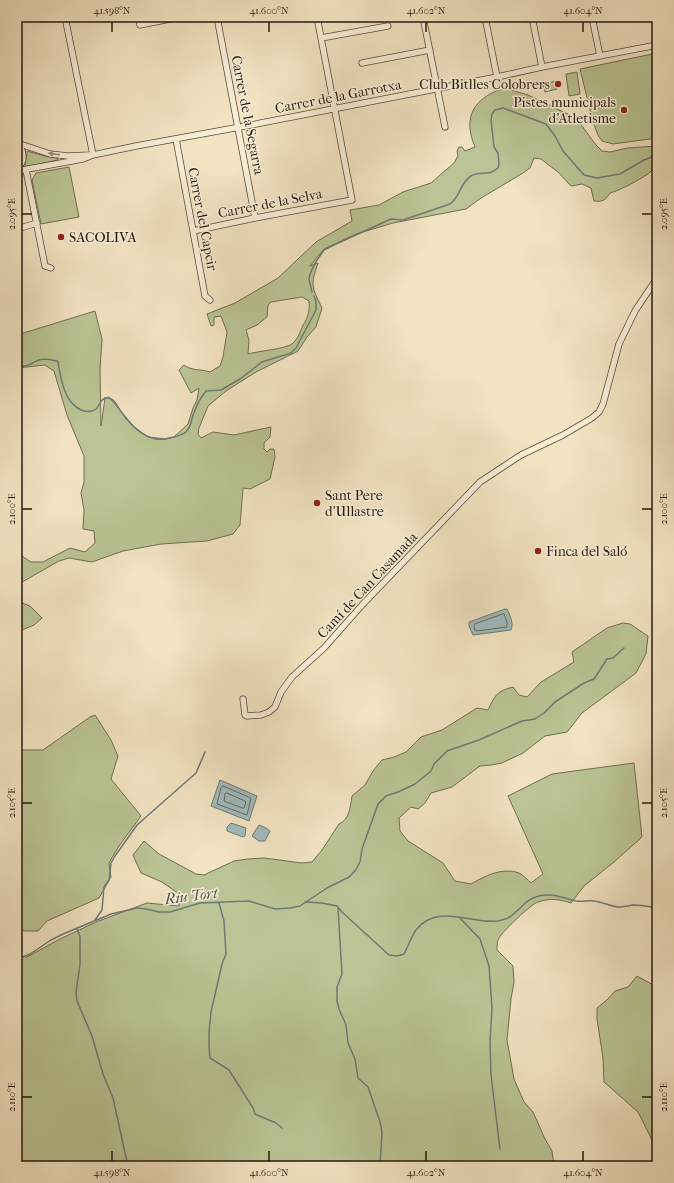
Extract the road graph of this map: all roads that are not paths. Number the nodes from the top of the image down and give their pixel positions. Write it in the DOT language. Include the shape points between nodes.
graph roads {
  1 [pos="21,17"];
  2 [pos="65,17"];
  3 [pos="138,17"];
  4 [pos="180,17"];
  5 [pos="217,17"];
  6 [pos="317,17"];
  7 [pos="423,17"];
  8 [pos="485,17"];
  9 [pos="532,17"];
  10 [pos="592,17"];
  11 [pos="17,19"];
  12 [pos="388,26"];
  13 [pos="321,38"];
  14 [pos="657,45"];
  15 [pos="430,50"];
  16 [pos="600,56"];
  17 [pos="362,63"];
  18 [pos="542,67"];
  19 [pos="497,77"];
  20 [pos="438,89"];
  21 [pos="335,108"];
  22 [pos="238,128"];
  23 [pos="445,128"];
  24 [pos="176,139"];
  25 [pos="17,143"];
  26 [pos="93,155"];
  27 [pos="17,170"];
  28 [pos="26,170"];
  29 [pos="255,218"];
  30 [pos="37,224"];
  31 [pos="17,228"];
  32 [pos="193,231"];
  33 [pos="51,268"];
  34 [pos="657,278"];
  35 [pos="210,300"];
  36 [pos="243,699"];
  1 -- 11 [label="street"];
  2 -- 26 [label="street"];
  3 -- 4 [label="street" via="140,25"];
  5 -- 22 [label="street, Carrer de la Segarra"];
  6 -- 13 [label="street"];
  7 -- 15 [label="street"];
  8 -- 19 [label="street"];
  9 -- 18 [label="street"];
  10 -- 16 [label="street"];
  12 -- 13 [label="street"];
  13 -- 21 [label="street"];
  14 -- 16 [label="street, Carrer de la Garrotxa"];
  15 -- 17 [label="street"];
  15 -- 20 [label="street"];
  16 -- 18 [label="street, Carrer de la Garrotxa"];
  18 -- 19 [label="street, Carrer de la Garrotxa"];
  19 -- 20 [label="street, Carrer de la Garrotxa"];
  20 -- 21 [label="street, Carrer de la Garrotxa"];
  20 -- 23 [label="street"];
  21 -- 22 [label="street, Carrer de la Garrotxa"];
  21 -- 29 [label="street, Carrer de la Selva" via="352,200"];
  22 -- 24 [label="street, Carrer de la Garrotxa"];
  22 -- 29 [label="street, Carrer de la Segarra"];
  24 -- 26 [label="street, Carrer de la Garrotxa"];
  24 -- 32 [label="street, Carrer del Capcir"];
  26 -- 25 [label="street, Carrer de la Garrotxa, one-way" via="50,154"];
  25 -- 27 [label="street" via="23,155 22,164"];
  26 -- 28 [label="street, Carrer de la Garrotxa"];
  27 -- 28 [label="street, Carrer de la Garrotxa"];
  28 -- 30 [label="street"];
  29 -- 32 [label="street, Carrer de la Selva"];
  30 -- 31 [label="street"];
  30 -- 33 [label="street" via="45,266"];
  32 -- 35 [label="street, Carrer del Capcir" via="205,296"];
  34 -- 36 [label="street, Camí de Can Casamada" via="635,310 619,344 599,412 563,435 521,455 473,489 324,648 292,677 281,692 275,707 269,712 261,715 244,715"];
}
